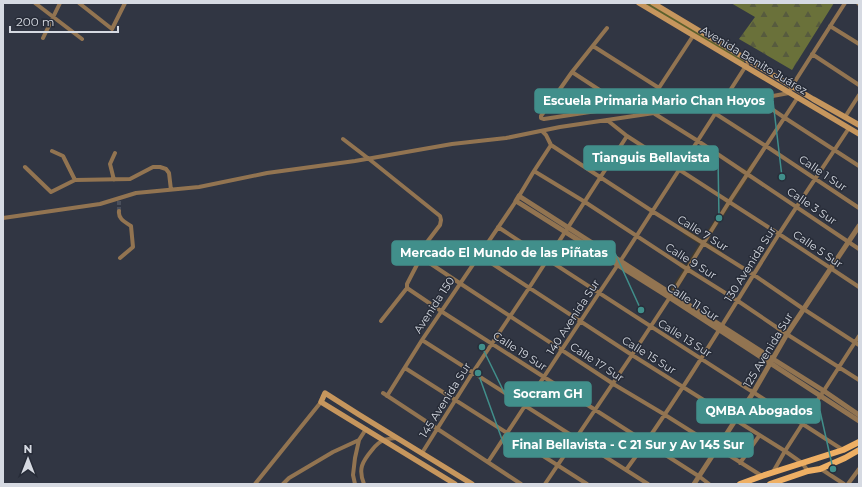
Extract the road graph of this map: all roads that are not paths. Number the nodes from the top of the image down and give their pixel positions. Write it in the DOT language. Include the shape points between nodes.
graph roads {
  1 [pos="35,3"];
  2 [pos="60,3"];
  3 [pos="79,3"];
  4 [pos="639,3"];
  5 [pos="653,3"];
  6 [pos="845,3"];
  7 [pos="124,4"];
  8 [pos="53,17"];
  9 [pos="830,26"];
  10 [pos="607,28"];
  11 [pos="693,36"];
  12 [pos="43,38"];
  13 [pos="82,39"];
  14 [pos="859,44"];
  15 [pos="593,46"];
  16 [pos="812,54"];
  17 [pos="749,61"];
  18 [pos="746,66"];
  19 [pos="572,72"];
  20 [pos="859,85"];
  21 [pos="792,86"];
  22 [pos="659,88"];
  23 [pos="790,93"];
  24 [pos="859,95"];
  25 [pos="798,97"];
  26 [pos="757,99"];
  27 [pos="721,106"];
  28 [pos="624,107"];
  29 [pos="654,113"];
  30 [pos="716,114"];
  31 [pos="845,117"];
  32 [pos="785,118"];
  33 [pos="607,120"];
  34 [pos="859,125"];
  35 [pos="849,128"];
  36 [pos="542,131"];
  37 [pos="859,134"];
  38 [pos="627,136"];
  39 [pos="343,139"];
  40 [pos="698,141"];
  41 [pos="551,145"];
  42 [pos="766,146"];
  43 [pos="834,150"];
  44 [pos="52,151"];
  45 [pos="115,153"];
  46 [pos="369,158"];
  47 [pos="859,166"];
  48 [pos="25,167"];
  49 [pos="679,169"];
  50 [pos="534,171"];
  51 [pos="747,174"];
  52 [pos="600,177"];
  53 [pos="815,178"];
  54 [pos="75,180"];
  55 [pos="114,180"];
  56 [pos="171,190"];
  57 [pos="517,198"];
  58 [pos="585,202"];
  59 [pos="729,202"];
  60 [pos="797,206"];
  61 [pos="859,208"];
  62 [pos="119,211"];
  63 [pos="652,211"];
  64 [pos="3,218"];
  65 [pos="859,226"];
  66 [pos="498,227"];
  67 [pos="567,230"];
  68 [pos="779,234"];
  69 [pos="636,237"];
  70 [pos="849,242"];
  71 [pos="703,244"];
  72 [pos="859,249"];
  73 [pos="422,255"];
  74 [pos="479,255"];
  75 [pos="120,258"];
  76 [pos="547,260"];
  77 [pos="619,263"];
  78 [pos="687,269"];
  79 [pos="831,269"];
  80 [pos="754,275"];
  81 [pos="460,283"];
  82 [pos="859,287"];
  83 [pos="408,288"];
  84 [pos="529,288"];
  85 [pos="598,293"];
  86 [pos="670,296"];
  87 [pos="738,301"];
  88 [pos="804,309"];
  89 [pos="442,311"];
  90 [pos="510,316"];
  91 [pos="381,321"];
  92 [pos="580,322"];
  93 [pos="650,327"];
  94 [pos="720,328"];
  95 [pos="787,334"];
  96 [pos="859,336"];
  97 [pos="422,340"];
  98 [pos="492,344"];
  99 [pos="857,344"];
  100 [pos="562,350"];
  101 [pos="632,355"];
  102 [pos="701,358"];
  103 [pos="771,362"];
  104 [pos="405,368"];
  105 [pos="839,368"];
  106 [pos="473,372"];
  107 [pos="544,377"];
  108 [pos="859,380"];
  109 [pos="613,383"];
  110 [pos="683,387"];
  111 [pos="753,392"];
  112 [pos="383,393"];
  113 [pos="822,393"];
  114 [pos="388,396"];
  115 [pos="456,400"];
  116 [pos="321,402"];
  117 [pos="525,406"];
  118 [pos="595,410"];
  119 [pos="664,415"];
  120 [pos="859,415"];
  121 [pos="735,420"];
  122 [pos="859,421"];
  123 [pos="803,424"];
  124 [pos="438,428"];
  125 [pos="366,429"];
  126 [pos="507,433"];
  127 [pos="759,436"];
  128 [pos="396,438"];
  129 [pos="576,438"];
  130 [pos="358,440"];
  131 [pos="383,440"];
  132 [pos="859,442"];
  133 [pos="646,443"];
  134 [pos="717,448"];
  135 [pos="844,450"];
  136 [pos="785,452"];
  137 [pos="858,452"];
  138 [pos="422,453"];
  139 [pos="488,462"];
  140 [pos="740,463"];
  141 [pos="802,463"];
  142 [pos="558,466"];
  143 [pos="820,468"];
  144 [pos="859,469"];
  145 [pos="626,470"];
  146 [pos="808,471"];
  147 [pos="773,472"];
  148 [pos="699,476"];
  149 [pos="762,476"];
  150 [pos="781,482"];
  151 [pos="255,484"];
  152 [pos="283,484"];
  153 [pos="355,484"];
  154 [pos="364,484"];
  155 [pos="455,484"];
  156 [pos="472,484"];
  157 [pos="521,484"];
  158 [pos="545,484"];
  159 [pos="587,484"];
  160 [pos="648,484"];
  161 [pos="694,484"];
  162 [pos="709,484"];
  163 [pos="740,484"];
  164 [pos="770,484"];
  165 [pos="844,484"];
  166 [pos="848,484"];
  1 -- 8 [label="street"];
  2 -- 8 [label="street"];
  3 -- 7 [label="street" via="112,29"];
  4 -- 11 [label="main road, Avenida Benito Juárez"];
  5 -- 17 [label="main road, Avenida Benito Juárez"];
  6 -- 9 [label="street"];
  8 -- 12 [label="street"];
  8 -- 13 [label="street"];
  9 -- 14 [label="street"];
  9 -- 16 [label="street"];
  10 -- 15 [label="street"];
  11 -- 18 [label="main road, Avenida Benito Juárez"];
  11 -- 22 [label="street"];
  15 -- 19 [label="street"];
  15 -- 22 [label="street"];
  16 -- 20 [label="street"];
  16 -- 21 [label="street"];
  17 -- 18 [label="street, 140 Avenida Sur"];
  17 -- 21 [label="main road, Avenida Benito Juárez"];
  18 -- 23 [label="main road, Avenida Benito Juárez"];
  18 -- 27 [label="street, 140 Avenida Sur"];
  19 -- 28 [label="street"];
  19 -- 28 [label="street" via="541,118"];
  21 -- 23 [label="street"];
  21 -- 31 [label="main road, Avenida Benito Juárez"];
  22 -- 28 [label="street" via="649,103"];
  23 -- 25 [label="main road, Avenida Benito Juárez"];
  23 -- 26 [label="street"];
  24 -- 31 [label="street"];
  25 -- 32 [label="street"];
  25 -- 35 [label="main road, Avenida Benito Juárez"];
  26 -- 27 [label="street"];
  26 -- 32 [label="street"];
  27 -- 29 [label="street"];
  27 -- 30 [label="street, 140 Avenida Sur"];
  29 -- 33 [label="street"];
  29 -- 40 [label="street, Calle 3 Sur"];
  30 -- 40 [label="street, 140 Avenida Sur"];
  30 -- 42 [label="street, Calle 1 Sur"];
  31 -- 34 [label="main road, Avenida Benito Juárez"];
  32 -- 42 [label="street"];
  32 -- 43 [label="street"];
  33 -- 36 [label="street"];
  33 -- 38 [label="street, Calle 5 Sur"];
  35 -- 37 [label="main road, Avenida Benito Juárez"];
  35 -- 43 [label="street, 130 Avenida Sur"];
  36 -- 41 [label="street, Calle 7 Sur"];
  36 -- 46 [label="street"];
  38 -- 49 [label="street, Calle 5 Sur"];
  38 -- 52 [label="street, 145 Avenida Sur"];
  39 -- 46 [label="street"];
  40 -- 49 [label="street, 140 Avenida Sur"];
  40 -- 51 [label="street, Calle 3 Sur"];
  41 -- 50 [label="street, Avenida 150"];
  41 -- 52 [label="street, Calle 7 Sur"];
  42 -- 51 [label="street"];
  42 -- 53 [label="street, Calle 1 Sur"];
  43 -- 47 [label="street"];
  43 -- 53 [label="street, 130 Avenida Sur"];
  44 -- 54 [label="street" via="63,156"];
  45 -- 55 [label="street" via="110,164"];
  46 -- 56 [label="street"];
  46 -- 73 [label="street" via="440,216 440,225 422,248"];
  48 -- 54 [label="street" via="51,192"];
  49 -- 59 [label="street, Calle 5 Sur"];
  49 -- 63 [label="street, 140 Avenida Sur"];
  50 -- 57 [label="street, Avenida 150"];
  50 -- 58 [label="street, Calle 9 Sur"];
  51 -- 59 [label="street"];
  51 -- 60 [label="street, Calle 3 Sur"];
  52 -- 58 [label="street, 145 Avenida Sur"];
  52 -- 63 [label="street, Calle 7 Sur"];
  53 -- 60 [label="street, 130 Avenida Sur"];
  53 -- 61 [label="street, Calle 1 Sur"];
  54 -- 55 [label="street"];
  55 -- 56 [label="street" via="130,179 153,167 160,167 169,173"];
  56 -- 64 [label="street" via="136,193 100,204"];
  57 -- 66 [label="street, Avenida 150"];
  57 -- 67 [label="street, Calle 11 Sur"];
  58 -- 67 [label="street, 145 Avenida Sur"];
  58 -- 69 [label="street, Calle 9 Sur"];
  59 -- 68 [label="street, Calle 5 Sur"];
  59 -- 71 [label="street"];
  60 -- 68 [label="street, 130 Avenida Sur"];
  60 -- 70 [label="street, Calle 3 Sur"];
  62 -- 75 [label="street" via="122,220 131,226 133,246"];
  63 -- 69 [label="street, 140 Avenida Sur"];
  63 -- 71 [label="street, Calle 7 Sur"];
  65 -- 70 [label="street, 125 Avenida Sur"];
  66 -- 74 [label="street, Avenida 150"];
  66 -- 76 [label="street, Calle 13 Sur"];
  67 -- 76 [label="street, 145 Avenida Sur"];
  67 -- 77 [label="street, Calle 11 Sur"];
  68 -- 79 [label="street, Calle 5 Sur"];
  68 -- 80 [label="street, 130 Avenida Sur"];
  69 -- 77 [label="street, 140 Avenida Sur"];
  69 -- 78 [label="street, Calle 9 Sur"];
  70 -- 72 [label="street, Calle 3 Sur"];
  70 -- 79 [label="street, 125 Avenida Sur"];
  71 -- 78 [label="street"];
  71 -- 80 [label="street, Calle 7 Sur"];
  73 -- 81 [label="street, Calle 17 Sur" via="425,260"];
  73 -- 83 [label="street" via="407,284"];
  74 -- 81 [label="street, Avenida 150"];
  74 -- 84 [label="street, Calle 15 Sur"];
  76 -- 84 [label="street, 145 Avenida Sur"];
  76 -- 85 [label="street, Calle 13 Sur"];
  77 -- 85 [label="street, 140 Avenida Sur"];
  77 -- 86 [label="street, Calle 11 Sur"];
  78 -- 86 [label="street"];
  78 -- 87 [label="street, Calle 9 Sur"];
  79 -- 82 [label="street, Calle 5 Sur"];
  79 -- 88 [label="street, 125 Avenida Sur"];
  80 -- 87 [label="street, 130 Avenida Sur"];
  80 -- 88 [label="street, Calle 7 Sur"];
  81 -- 89 [label="street, Avenida 150"];
  81 -- 90 [label="street, Calle 17 Sur"];
  83 -- 89 [label="street"];
  83 -- 91 [label="street"];
  84 -- 90 [label="street, 145 Avenida Sur"];
  84 -- 92 [label="street, Calle 15 Sur"];
  85 -- 92 [label="street, 140 Avenida Sur"];
  85 -- 93 [label="street, Calle 13 Sur"];
  86 -- 93 [label="street"];
  86 -- 94 [label="street, Calle 11 Sur"];
  87 -- 94 [label="street, 130 Avenida Sur"];
  87 -- 95 [label="street, Calle 9 Sur"];
  88 -- 95 [label="street, 125 Avenida Sur"];
  88 -- 99 [label="street, Calle 7 Sur"];
  89 -- 97 [label="street, Avenida 150"];
  89 -- 98 [label="street, Calle 19 Sur"];
  90 -- 98 [label="street, 145 Avenida Sur"];
  90 -- 100 [label="street, Calle 17 Sur"];
  92 -- 100 [label="street, 140 Avenida Sur"];
  92 -- 101 [label="street, Calle 15 Sur"];
  93 -- 101 [label="street"];
  93 -- 102 [label="street, Calle 13 Sur"];
  94 -- 102 [label="street, 130 Avenida Sur"];
  94 -- 103 [label="street, Calle 11 Sur"];
  95 -- 103 [label="street, 125 Avenida Sur"];
  95 -- 105 [label="street, Calle 9 Sur"];
  96 -- 99 [label="street"];
  97 -- 104 [label="street, Avenida 150"];
  97 -- 106 [label="street"];
  98 -- 106 [label="street, 145 Avenida Sur"];
  98 -- 107 [label="street, Calle 19 Sur"];
  99 -- 105 [label="street"];
  100 -- 107 [label="street, 140 Avenida Sur"];
  100 -- 109 [label="street, Calle 17 Sur"];
  101 -- 109 [label="street"];
  101 -- 110 [label="street, Calle 15 Sur"];
  102 -- 110 [label="street, 130 Avenida Sur"];
  102 -- 111 [label="street, Calle 13 Sur"];
  103 -- 111 [label="street, 125 Avenida Sur"];
  103 -- 113 [label="street, Calle 11 Sur"];
  104 -- 114 [label="street, Avenida 150"];
  104 -- 115 [label="street"];
  105 -- 108 [label="street, Calle 9 Sur"];
  105 -- 113 [label="street"];
  106 -- 115 [label="street, 145 Avenida Sur"];
  106 -- 117 [label="street"];
  107 -- 117 [label="street, 140 Avenida Sur"];
  107 -- 118 [label="street, Calle 19 Sur"];
  109 -- 118 [label="street"];
  109 -- 119 [label="street, Calle 17 Sur"];
  110 -- 119 [label="street, 130 Avenida Sur"];
  110 -- 121 [label="street, Calle 15 Sur"];
  111 -- 121 [label="street, 125 Avenida Sur"];
  111 -- 123 [label="street, Calle 13 Sur"];
  112 -- 114 [label="street"];
  113 -- 120 [label="street, Calle 11 Sur"];
  113 -- 122 [label="street, Calle 11 Sur"];
  113 -- 123 [label="street"];
  114 -- 124 [label="street"];
  115 -- 124 [label="street, 145 Avenida Sur"];
  115 -- 126 [label="street"];
  116 -- 125 [label="main road"];
  116 -- 128 [label="main road" via="325,393"];
  116 -- 151 [label="street"];
  117 -- 126 [label="street, 140 Avenida Sur"];
  117 -- 129 [label="street"];
  118 -- 129 [label="street"];
  118 -- 133 [label="street, Calle 19 Sur"];
  119 -- 133 [label="street, 130 Avenida Sur"];
  119 -- 134 [label="street, Calle 17 Sur"];
  121 -- 127 [label="street, Calle 15 Sur"];
  121 -- 134 [label="street, 125 Avenida Sur"];
  123 -- 135 [label="street, Calle 13 Sur"];
  123 -- 136 [label="street"];
  124 -- 138 [label="street, 145 Avenida Sur"];
  124 -- 139 [label="street"];
  125 -- 130 [label="street"];
  125 -- 131 [label="main road"];
  126 -- 139 [label="street, 140 Avenida Sur"];
  126 -- 142 [label="street"];
  127 -- 136 [label="street, Calle 15 Sur"];
  127 -- 140 [label="street"];
  128 -- 131 [label="street"];
  128 -- 138 [label="main road"];
  129 -- 142 [label="street"];
  129 -- 145 [label="street"];
  130 -- 152 [label="street" via="333,452"];
  130 -- 153 [label="street" via="353,475"];
  131 -- 154 [label="street" via="364,460 361,476"];
  131 -- 155 [label="main road"];
  132 -- 135 [label="main road"];
  133 -- 145 [label="street, 130 Avenida Sur"];
  133 -- 148 [label="street, Calle 19 Sur"];
  134 -- 140 [label="street, Calle 17 Sur"];
  134 -- 148 [label="street, 125 Avenida Sur"];
  135 -- 141 [label="main road"];
  136 -- 141 [label="street, Calle 15 Sur"];
  136 -- 147 [label="street"];
  137 -- 143 [label="main road"];
  138 -- 156 [label="main road"];
  139 -- 157 [label="street"];
  140 -- 149 [label="street, Calle 17 Sur"];
  141 -- 146 [label="street, Calle 15 Sur"];
  141 -- 147 [label="main road"];
  142 -- 158 [label="street"];
  142 -- 159 [label="street"];
  143 -- 146 [label="main road"];
  143 -- 165 [label="street"];
  144 -- 166 [label="street"];
  145 -- 160 [label="street"];
  146 -- 150 [label="main road"];
  147 -- 149 [label="main road"];
  148 -- 161 [label="street, 125 Avenida Sur"];
  148 -- 162 [label="street, Calle 19 Sur"];
  149 -- 163 [label="main road"];
  150 -- 164 [label="main road"];
}
